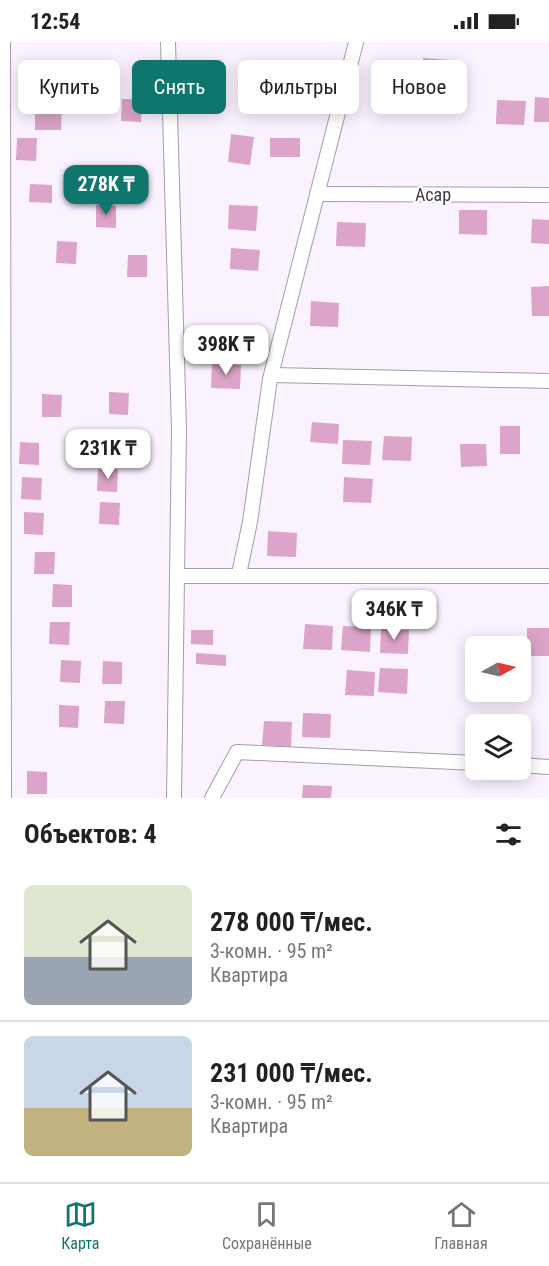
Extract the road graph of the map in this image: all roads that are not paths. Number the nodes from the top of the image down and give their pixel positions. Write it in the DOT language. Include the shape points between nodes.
graph roads {
  1 [pos="3,42"];
  2 [pos="168,42"];
  3 [pos="356,42"];
  4 [pos="317,194"];
  5 [pos="549,195"];
  6 [pos="273,375"];
  7 [pos="549,381"];
  8 [pos="239,574"];
  9 [pos="177,576"];
  10 [pos="549,576"];
  11 [pos="465,762"];
  12 [pos="531,766"];
  13 [pos="549,767"];
  14 [pos="4,798"];
  15 [pos="174,798"];
  16 [pos="212,798"];
  1 -- 14 [label="street"];
  2 -- 9 [label="street" via="179,430"];
  3 -- 4 [label="street"];
  4 -- 5 [label="street, Асар"];
  4 -- 6 [label="street"];
  6 -- 7 [label="street"];
  6 -- 8 [label="street"];
  8 -- 9 [label="street"];
  8 -- 10 [label="street"];
  9 -- 15 [label="street"];
  11 -- 16 [label="street" via="237,752"];
  12 -- 13 [label="street"];
}
